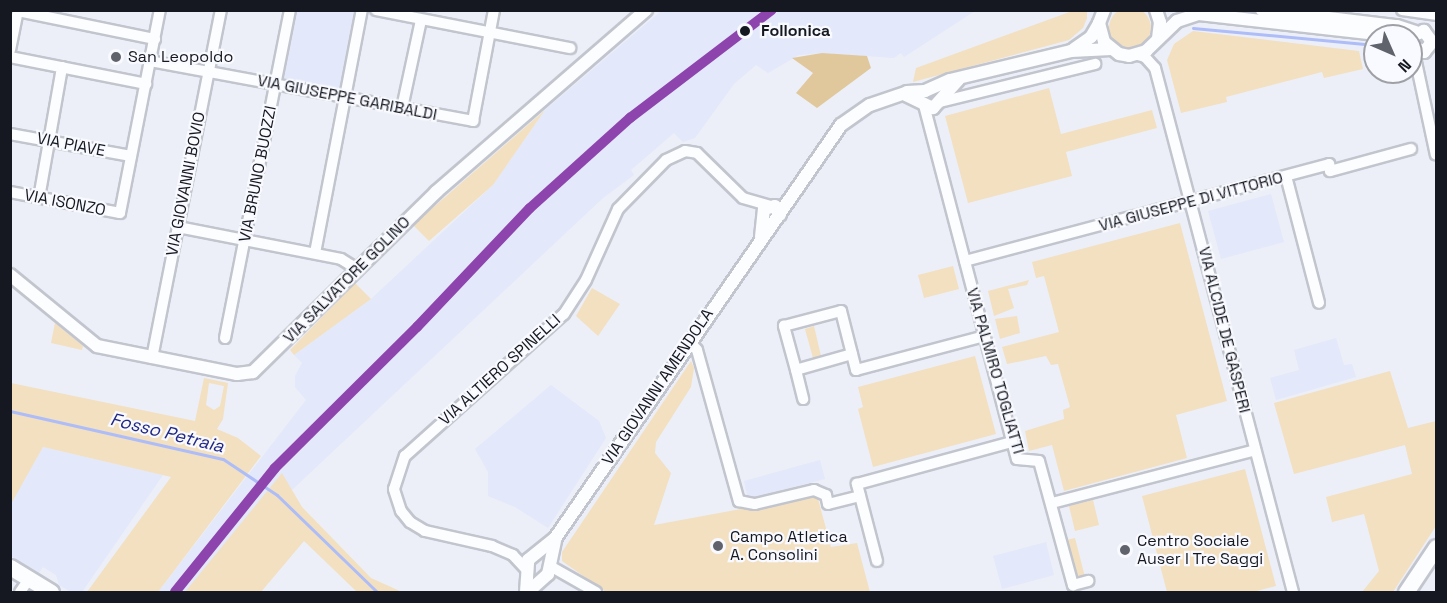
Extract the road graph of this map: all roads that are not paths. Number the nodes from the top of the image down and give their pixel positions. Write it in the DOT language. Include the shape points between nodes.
graph roads {
  1 [pos="160,10"];
  2 [pos="221,10"];
  3 [pos="290,10"];
  4 [pos="362,10"];
  5 [pos="376,10"];
  6 [pos="494,10"];
  7 [pos="646,10"];
  8 [pos="1156,10"];
  9 [pos="1262,10"];
  10 [pos="1402,10"];
  11 [pos="18,11"];
  12 [pos="1209,12"];
  13 [pos="1102,14"];
  14 [pos="1437,15"];
  15 [pos="72,16"];
  16 [pos="421,20"];
  17 [pos="1380,24"];
  18 [pos="1363,32"];
  19 [pos="489,34"];
  20 [pos="155,39"];
  21 [pos="1157,39"];
  22 [pos="1432,42"];
  23 [pos="570,48"];
  24 [pos="10,50"];
  25 [pos="1077,50"];
  26 [pos="1111,50"];
  27 [pos="1138,55"];
  28 [pos="10,57"];
  29 [pos="150,61"];
  30 [pos="1095,64"];
  31 [pos="1423,66"];
  32 [pos="62,67"];
  33 [pos="1155,68"];
  34 [pos="1074,69"];
  35 [pos="208,72"];
  36 [pos="146,84"];
  37 [pos="1419,84"];
  38 [pos="275,85"];
  39 [pos="345,98"];
  40 [pos="932,99"];
  41 [pos="402,108"];
  42 [pos="10,134"];
  43 [pos="49,141"];
  44 [pos="1411,149"];
  45 [pos="1437,155"];
  46 [pos="131,156"];
  47 [pos="1286,177"];
  48 [pos="10,192"];
  49 [pos="39,198"];
  50 [pos="1190,203"];
  51 [pos="775,212"];
  52 [pos="178,227"];
  53 [pos="761,237"];
  54 [pos="245,239"];
  55 [pos="315,253"];
  56 [pos="965,261"];
  57 [pos="357,269"];
  58 [pos="10,274"];
  59 [pos="1319,303"];
  60 [pos="985,336"];
  61 [pos="225,338"];
  62 [pos="690,341"];
  63 [pos="852,354"];
  64 [pos="152,358"];
  65 [pos="796,370"];
  66 [pos="803,399"];
  67 [pos="1012,442"];
  68 [pos="1255,450"];
  69 [pos="860,496"];
  70 [pos="1052,503"];
  71 [pos="556,537"];
  72 [pos="1437,547"];
  73 [pos="877,561"];
  74 [pos="10,567"];
  75 [pos="539,571"];
  76 [pos="29,579"];
  77 [pos="1088,581"];
  78 [pos="20,592"];
  79 [pos="51,592"];
  80 [pos="527,592"];
  81 [pos="596,592"];
  82 [pos="1293,592"];
  83 [pos="1406,592"];
  1 -- 20 [label="street"];
  2 -- 35 [label="street, VIA GIOVANNI BOVIO"];
  3 -- 38 [label="street, VIA BRUNO BUOZZI"];
  4 -- 39 [label="street"];
  5 -- 16 [label="street"];
  6 -- 19 [label="street"];
  7 -- 57 [label="street, VIA SALVATORE GOLINO" via="444,184"];
  8 -- 21 [label="street" via="1160,22"];
  9 -- 17 [label="street"];
  10 -- 14 [label="street"];
  11 -- 15 [label="street"];
  11 -- 24 [label="street"];
  12 -- 18 [label="street"];
  12 -- 21 [label="street" via="1184,17"];
  13 -- 25 [label="street" via="1091,37"];
  13 -- 26 [label="street" via="1100,33"];
  15 -- 20 [label="street"];
  16 -- 19 [label="street"];
  16 -- 41 [label="street"];
  19 -- 23 [label="street"];
  19 -- 41 [label="street, VIA GIUSEPPE GARIBALDI" via="473,121"];
  20 -- 29 [label="street"];
  21 -- 27 [label="street"];
  21 -- 33 [label="street, VIA ALCIDE DE GASPERI"];
  22 -- 31 [label="street"];
  25 -- 26 [label="street"];
  25 -- 34 [label="street"];
  25 -- 40 [label="street" via="959,79"];
  26 -- 27 [label="street"];
  27 -- 33 [label="street" via="1150,60"];
  28 -- 32 [label="street"];
  29 -- 35 [label="street, VIA GIUSEPPE GARIBALDI"];
  29 -- 36 [label="street"];
  30 -- 34 [label="street"];
  32 -- 36 [label="street"];
  32 -- 43 [label="street"];
  33 -- 50 [label="street, VIA ALCIDE DE GASPERI"];
  34 -- 40 [label="street"];
  35 -- 38 [label="street, VIA GIUSEPPE GARIBALDI"];
  35 -- 52 [label="street, VIA GIOVANNI BOVIO"];
  36 -- 46 [label="street"];
  37 -- 45 [label="street"];
  38 -- 39 [label="street, VIA GIUSEPPE GARIBALDI"];
  38 -- 54 [label="street, VIA BRUNO BUOZZI"];
  39 -- 41 [label="street, VIA GIUSEPPE GARIBALDI"];
  39 -- 55 [label="street"];
  40 -- 51 [label="street, VIA GIOVANNI AMENDOLA" via="901,95 870,105 841,125"];
  40 -- 56 [label="street, VIA PALMIRO TOGLIATTI" via="930,123"];
  42 -- 43 [label="street, VIA PIAVE"];
  43 -- 46 [label="street, VIA PIAVE"];
  43 -- 49 [label="street"];
  44 -- 47 [label="street, VIA GIUSEPPE DI VITTORIO" via="1330,171 1329,164"];
  46 -- 49 [label="street, VIA ISONZO" via="120,213"];
  47 -- 50 [label="street, VIA GIUSEPPE DI VITTORIO"];
  47 -- 59 [label="street"];
  48 -- 49 [label="street, VIA ISONZO"];
  50 -- 56 [label="street, VIA GIUSEPPE DI VITTORIO"];
  50 -- 68 [label="street, VIA ALCIDE DE GASPERI"];
  51 -- 53 [label="street, VIA GIOVANNI AMENDOLA"];
  51 -- 53 [label="street, VIA GIOVANNI AMENDOLA" via="764,210"];
  51 -- 75 [label="street, VIA ALTIERO SPINELLI" via="743,198 697,153 685,151 666,160 618,209 586,280 564,314 405,456 394,489 401,511 410,522 424,531 492,546"];
  52 -- 54 [label="street"];
  52 -- 64 [label="street, VIA GIOVANNI BOVIO"];
  53 -- 62 [label="street, VIA GIOVANNI AMENDOLA"];
  54 -- 55 [label="street"];
  54 -- 61 [label="street, VIA BRUNO BUOZZI"];
  55 -- 57 [label="street" via="345,260"];
  56 -- 60 [label="street, VIA PALMIRO TOGLIATTI"];
  57 -- 64 [label="street, VIA SALVATORE GOLINO" via="253,372 237,374"];
  58 -- 64 [label="street, VIA SALVATORE GOLINO" via="93,344"];
  60 -- 63 [label="street" via="856,370"];
  60 -- 67 [label="street, VIA PALMIRO TOGLIATTI"];
  62 -- 69 [label="street" via="697,350 739,501 755,504 814,490 826,495 828,504"];
  62 -- 71 [label="street, VIA GIOVANNI AMENDOLA"];
  63 -- 65 [label="street"];
  63 -- 65 [label="street" via="841,311 784,326"];
  65 -- 66 [label="street"];
  67 -- 69 [label="street" via="857,484"];
  67 -- 70 [label="street, VIA PALMIRO TOGLIATTI" via="1017,459 1039,461"];
  68 -- 70 [label="street"];
  68 -- 82 [label="street, VIA ALCIDE DE GASPERI"];
  69 -- 73 [label="street"];
  70 -- 77 [label="street, VIA PALMIRO TOGLIATTI" via="1073,585"];
  71 -- 75 [label="street, VIA GIOVANNI AMENDOLA"];
  71 -- 75 [label="street, VIA GIOVANNI AMENDOLA" via="536,556"];
  72 -- 83 [label="main road"];
  74 -- 76 [label="main road"];
  75 -- 80 [label="street, VIA GIOVANNI AMENDOLA"];
  75 -- 81 [label="street" via="570,576"];
  76 -- 78 [label="street"];
  76 -- 79 [label="main road"];
}
